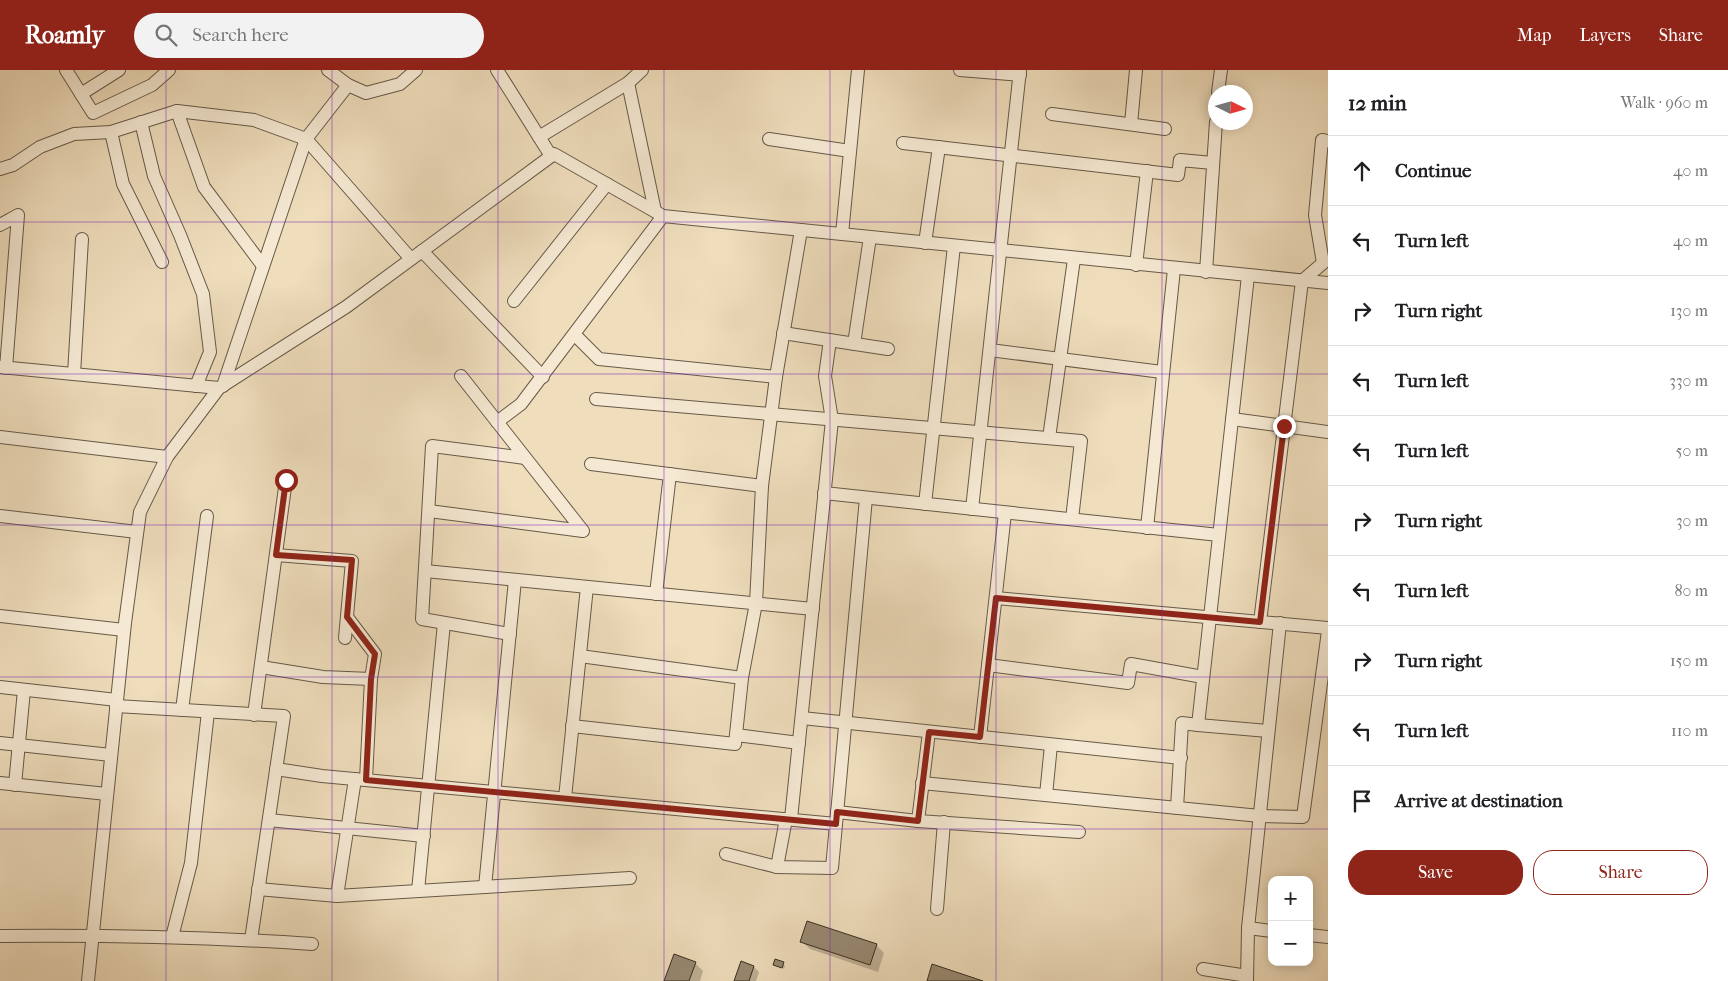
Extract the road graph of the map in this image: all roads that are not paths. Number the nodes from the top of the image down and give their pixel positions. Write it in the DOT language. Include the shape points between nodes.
graph roads {
  1 [pos="66,70"];
  2 [pos="119,70"];
  3 [pos="169,70"];
  4 [pos="328,70"];
  5 [pos="416,70"];
  6 [pos="497,70"];
  7 [pos="642,70"];
  8 [pos="858,70"];
  9 [pos="960,70"];
  10 [pos="1136,70"];
  11 [pos="1219,70"];
  12 [pos="1020,73"];
  13 [pos="628,83"];
  14 [pos="348,85"];
  15 [pos="1218,85"];
  16 [pos="82,94"];
  17 [pos="177,111"];
  18 [pos="1052,114"];
  19 [pos="141,122"];
  20 [pos="1131,124"];
  21 [pos="1165,128"];
  22 [pos="1215,130"];
  23 [pos="111,132"];
  24 [pos="539,137"];
  25 [pos="306,139"];
  26 [pos="769,139"];
  27 [pos="1328,141"];
  28 [pos="902,143"];
  29 [pos="939,147"];
  30 [pos="850,150"];
  31 [pos="551,156"];
  32 [pos="1011,156"];
  33 [pos="1213,163"];
  34 [pos="0,169"];
  35 [pos="1146,171"];
  36 [pos="607,184"];
  37 [pos="1322,195"];
  38 [pos="659,213"];
  39 [pos="0,225"];
  40 [pos="800,230"];
  41 [pos="842,234"];
  42 [pos="870,237"];
  43 [pos="82,239"];
  44 [pos="926,243"];
  45 [pos="954,246"];
  46 [pos="1001,251"];
  47 [pos="422,252"];
  48 [pos="1074,259"];
  49 [pos="411,260"];
  50 [pos="162,262"];
  51 [pos="1136,265"];
  52 [pos="263,266"];
  53 [pos="1174,268"];
  54 [pos="1206,272"];
  55 [pos="1248,276"];
  56 [pos="1302,281"];
  57 [pos="1328,284"];
  58 [pos="514,301"];
  59 [pos="574,334"];
  60 [pos="783,334"];
  61 [pos="830,340"];
  62 [pos="854,344"];
  63 [pos="888,349"];
  64 [pos="990,350"];
  65 [pos="1060,359"];
  66 [pos="3,368"];
  67 [pos="1162,372"];
  68 [pos="74,374"];
  69 [pos="461,376"];
  70 [pos="543,377"];
  71 [pos="776,378"];
  72 [pos="196,386"];
  73 [pos="221,387"];
  74 [pos="596,399"];
  75 [pos="771,414"];
  76 [pos="1232,419"];
  77 [pos="832,420"];
  78 [pos="497,422"];
  79 [pos="1284,426"];
  80 [pos="934,428"];
  81 [pos="981,432"];
  82 [pos="1328,432"];
  83 [pos="0,437"];
  84 [pos="1049,438"];
  85 [pos="167,457"];
  86 [pos="525,458"];
  87 [pos="590,464"];
  88 [pos="670,474"];
  89 [pos="286,480"];
  90 [pos="762,486"];
  91 [pos="824,493"];
  92 [pos="866,498"];
  93 [pos="925,504"];
  94 [pos="972,509"];
  95 [pos="429,511"];
  96 [pos="1005,512"];
  97 [pos="0,516"];
  98 [pos="207,516"];
  99 [pos="1072,519"];
  100 [pos="1147,528"];
  101 [pos="137,532"];
  102 [pos="1219,535"];
  103 [pos="276,555"];
  104 [pos="425,571"];
  105 [pos="515,580"];
  106 [pos="587,587"];
  107 [pos="656,594"];
  108 [pos="996,598"];
  109 [pos="756,603"];
  110 [pos="813,609"];
  111 [pos="0,616"];
  112 [pos="347,617"];
  113 [pos="1210,617"];
  114 [pos="1260,622"];
  115 [pos="444,623"];
  116 [pos="1280,623"];
  117 [pos="124,630"];
  118 [pos="1328,630"];
  119 [pos="510,634"];
  120 [pos="345,638"];
  121 [pos="580,656"];
  122 [pos="988,665"];
  123 [pos="261,667"];
  124 [pos="742,678"];
  125 [pos="1203,678"];
  126 [pos="371,679"];
  127 [pos="0,687"];
  128 [pos="24,690"];
  129 [pos="116,703"];
  130 [pos="182,710"];
  131 [pos="208,712"];
  132 [pos="254,714"];
  133 [pos="802,718"];
  134 [pos="845,722"];
  135 [pos="1198,725"];
  136 [pos="572,726"];
  137 [pos="1268,731"];
  138 [pos="929,732"];
  139 [pos="736,735"];
  140 [pos="980,737"];
  141 [pos="0,743"];
  142 [pos="799,744"];
  143 [pos="1051,744"];
  144 [pos="18,745"];
  145 [pos="111,755"];
  146 [pos="1181,758"];
  147 [pos="276,769"];
  148 [pos="361,779"];
  149 [pos="0,783"];
  150 [pos="922,783"];
  151 [pos="14,785"];
  152 [pos="430,786"];
  153 [pos="494,792"];
  154 [pos="107,794"];
  155 [pos="1046,795"];
  156 [pos="565,798"];
  157 [pos="1177,808"];
  158 [pos="1260,816"];
  159 [pos="836,818"];
  160 [pos="788,819"];
  161 [pos="269,820"];
  162 [pos="918,821"];
  163 [pos="944,822"];
  164 [pos="348,828"];
  165 [pos="1079,832"];
  166 [pos="424,836"];
  167 [pos="726,854"];
  168 [pos="777,867"];
  169 [pos="630,878"];
  170 [pos="485,887"];
  171 [pos="258,890"];
  172 [pos="418,891"];
  173 [pos="337,896"];
  174 [pos="937,909"];
  175 [pos="1248,928"];
  176 [pos="1268,930"];
  177 [pos="93,935"];
  178 [pos="1313,935"];
  179 [pos="0,936"];
  180 [pos="172,937"];
  181 [pos="1328,937"];
  182 [pos="251,940"];
  183 [pos="312,944"];
  184 [pos="1203,969"];
  185 [pos="1247,978"];
  186 [pos="88,981"];
  1 -- 16 [label="street"];
  2 -- 16 [label="street"];
  3 -- 16 [label="street" via="152,85 94,113"];
  4 -- 14 [label="street"];
  5 -- 14 [label="street" via="400,84 366,93"];
  6 -- 24 [label="street"];
  7 -- 13 [label="street"];
  8 -- 30 [label="street"];
  9 -- 12 [label="street"];
  10 -- 20 [label="street"];
  11 -- 15 [label="street"];
  12 -- 32 [label="street"];
  13 -- 24 [label="street"];
  13 -- 38 [label="street"];
  14 -- 25 [label="street"];
  17 -- 19 [label="street"];
  17 -- 25 [label="street" via="254,120"];
  17 -- 52 [label="street" via="204,187"];
  18 -- 20 [label="street"];
  19 -- 23 [label="street"];
  19 -- 72 [label="street" via="154,176 203,294 210,352"];
  20 -- 21 [label="street"];
  22 -- 33 [label="street"];
  23 -- 34 [label="street" via="74,134 40,146 13,165"];
  23 -- 50 [label="street" via="123,184"];
  24 -- 31 [label="street"];
  25 -- 49 [label="street"];
  25 -- 52 [label="street"];
  26 -- 30 [label="street"];
  27 -- 37 [label="street" via="1322,140"];
  28 -- 29 [label="street"];
  29 -- 32 [label="street"];
  29 -- 44 [label="street"];
  30 -- 41 [label="street"];
  31 -- 36 [label="street" via="554,154"];
  31 -- 47 [label="street"];
  32 -- 35 [label="street"];
  32 -- 46 [label="street"];
  33 -- 35 [label="street" via="1180,160 1178,175"];
  33 -- 54 [label="street"];
  35 -- 51 [label="street"];
  36 -- 38 [label="street"];
  36 -- 58 [label="street"];
  37 -- 56 [label="street" via="1315,214 1323,263"];
  38 -- 40 [label="street"];
  38 -- 59 [label="street"];
  39 -- 66 [label="street" via="18,215"];
  40 -- 41 [label="street"];
  40 -- 60 [label="street"];
  41 -- 42 [label="street"];
  42 -- 44 [label="street"];
  42 -- 62 [label="street"];
  43 -- 68 [label="street"];
  44 -- 45 [label="street"];
  45 -- 46 [label="street"];
  45 -- 80 [label="street"];
  46 -- 48 [label="street"];
  46 -- 64 [label="street"];
  47 -- 49 [label="street"];
  47 -- 70 [label="street"];
  48 -- 51 [label="street"];
  48 -- 65 [label="street"];
  49 -- 73 [label="street" via="346,307"];
  51 -- 53 [label="street"];
  52 -- 73 [label="street"];
  53 -- 54 [label="street"];
  53 -- 67 [label="street"];
  54 -- 55 [label="street"];
  55 -- 56 [label="street"];
  55 -- 76 [label="street"];
  56 -- 57 [label="street"];
  56 -- 79 [label="street"];
  59 -- 70 [label="street"];
  59 -- 71 [label="street" via="599,359"];
  60 -- 61 [label="street"];
  60 -- 71 [label="street"];
  61 -- 62 [label="street"];
  61 -- 77 [label="street" via="825,376"];
  62 -- 63 [label="street"];
  64 -- 65 [label="street"];
  64 -- 81 [label="street"];
  65 -- 67 [label="street"];
  65 -- 84 [label="street"];
  66 -- 68 [label="street"];
  67 -- 100 [label="street"];
  68 -- 72 [label="street"];
  69 -- 78 [label="street"];
  70 -- 78 [label="street" via="521,404"];
  71 -- 75 [label="street"];
  72 -- 73 [label="street"];
  73 -- 85 [label="street"];
  74 -- 75 [label="street"];
  75 -- 77 [label="street"];
  75 -- 90 [label="street"];
  76 -- 79 [label="street"];
  76 -- 102 [label="street"];
  77 -- 80 [label="street"];
  77 -- 91 [label="street"];
  78 -- 86 [label="street"];
  79 -- 82 [label="street"];
  79 -- 114 [label="street"];
  80 -- 81 [label="street"];
  80 -- 93 [label="street"];
  81 -- 84 [label="street"];
  81 -- 94 [label="street"];
  83 -- 85 [label="street"];
  84 -- 99 [label="street" via="1081,441"];
  85 -- 101 [label="street" via="140,512"];
  86 -- 95 [label="street" via="432,446"];
  86 -- 95 [label="street" via="583,531"];
  87 -- 88 [label="street"];
  88 -- 90 [label="street"];
  88 -- 107 [label="street"];
  89 -- 103 [label="street"];
  90 -- 109 [label="street"];
  91 -- 92 [label="street"];
  91 -- 110 [label="street"];
  92 -- 93 [label="street"];
  92 -- 134 [label="street"];
  93 -- 94 [label="street"];
  94 -- 96 [label="street"];
  95 -- 104 [label="street"];
  96 -- 99 [label="street"];
  96 -- 108 [label="street"];
  97 -- 101 [label="street"];
  98 -- 130 [label="street"];
  99 -- 100 [label="street"];
  100 -- 102 [label="street"];
  101 -- 117 [label="street"];
  102 -- 113 [label="street"];
  103 -- 112 [label="street" via="352,560"];
  103 -- 123 [label="street"];
  104 -- 105 [label="street"];
  104 -- 115 [label="street" via="422,619"];
  105 -- 106 [label="street"];
  105 -- 119 [label="street"];
  106 -- 107 [label="street"];
  106 -- 121 [label="street"];
  107 -- 109 [label="street"];
  108 -- 113 [label="street"];
  108 -- 122 [label="street"];
  109 -- 110 [label="street"];
  109 -- 124 [label="street"];
  110 -- 133 [label="street"];
  111 -- 117 [label="street"];
  112 -- 120 [label="street"];
  112 -- 126 [label="street" via="375,654"];
  113 -- 114 [label="street"];
  113 -- 125 [label="street"];
  114 -- 116 [label="street"];
  115 -- 119 [label="street"];
  115 -- 152 [label="street"];
  116 -- 118 [label="street"];
  116 -- 137 [label="street"];
  117 -- 129 [label="street"];
  118 -- 158 [label="street" via="1303,817"];
  119 -- 153 [label="street"];
  121 -- 124 [label="street"];
  121 -- 136 [label="street"];
  122 -- 125 [label="street" via="1128,684 1132,664"];
  122 -- 140 [label="street"];
  123 -- 126 [label="street" via="323,677"];
  123 -- 132 [label="street"];
  124 -- 139 [label="street"];
  125 -- 135 [label="street"];
  126 -- 148 [label="street"];
  127 -- 128 [label="street"];
  128 -- 129 [label="street"];
  128 -- 144 [label="street"];
  129 -- 130 [label="street"];
  129 -- 145 [label="street"];
  130 -- 131 [label="street"];
  131 -- 132 [label="street"];
  131 -- 180 [label="street" via="191,863"];
  132 -- 147 [label="street" via="284,716"];
  133 -- 134 [label="street"];
  133 -- 142 [label="street"];
  134 -- 138 [label="street"];
  134 -- 159 [label="street"];
  135 -- 137 [label="street"];
  135 -- 146 [label="street" via="1182,723"];
  136 -- 139 [label="street" via="735,744"];
  136 -- 156 [label="street"];
  137 -- 158 [label="street"];
  138 -- 140 [label="street"];
  138 -- 150 [label="street"];
  139 -- 142 [label="street"];
  140 -- 143 [label="street"];
  141 -- 144 [label="street"];
  142 -- 160 [label="street"];
  143 -- 146 [label="street"];
  143 -- 155 [label="street"];
  144 -- 145 [label="street"];
  144 -- 151 [label="street"];
  145 -- 154 [label="street"];
  146 -- 157 [label="street"];
  147 -- 148 [label="street"];
  147 -- 161 [label="street"];
  148 -- 152 [label="street"];
  148 -- 164 [label="street"];
  149 -- 151 [label="street"];
  150 -- 155 [label="street"];
  150 -- 162 [label="street"];
  151 -- 154 [label="street"];
  152 -- 153 [label="street"];
  152 -- 166 [label="street"];
  153 -- 156 [label="street"];
  153 -- 170 [label="street"];
  154 -- 177 [label="street"];
  155 -- 157 [label="street"];
  156 -- 160 [label="street"];
  157 -- 158 [label="street"];
  158 -- 175 [label="street"];
  159 -- 160 [label="street"];
  159 -- 162 [label="street"];
  159 -- 168 [label="street" via="832,868"];
  160 -- 168 [label="street"];
  161 -- 164 [label="street"];
  161 -- 171 [label="street"];
  162 -- 163 [label="street"];
  163 -- 165 [label="street"];
  163 -- 174 [label="street"];
  164 -- 166 [label="street"];
  164 -- 173 [label="street"];
  166 -- 172 [label="street"];
  167 -- 168 [label="street"];
  169 -- 170 [label="street"];
  170 -- 172 [label="street"];
  171 -- 173 [label="street"];
  171 -- 182 [label="street"];
  172 -- 173 [label="street"];
  175 -- 176 [label="street"];
  175 -- 185 [label="street"];
  177 -- 179 [label="street"];
  177 -- 180 [label="street"];
  177 -- 186 [label="street"];
  178 -- 181 [label="street"];
  180 -- 182 [label="street"];
  182 -- 183 [label="street"];
  184 -- 185 [label="street"];
}
